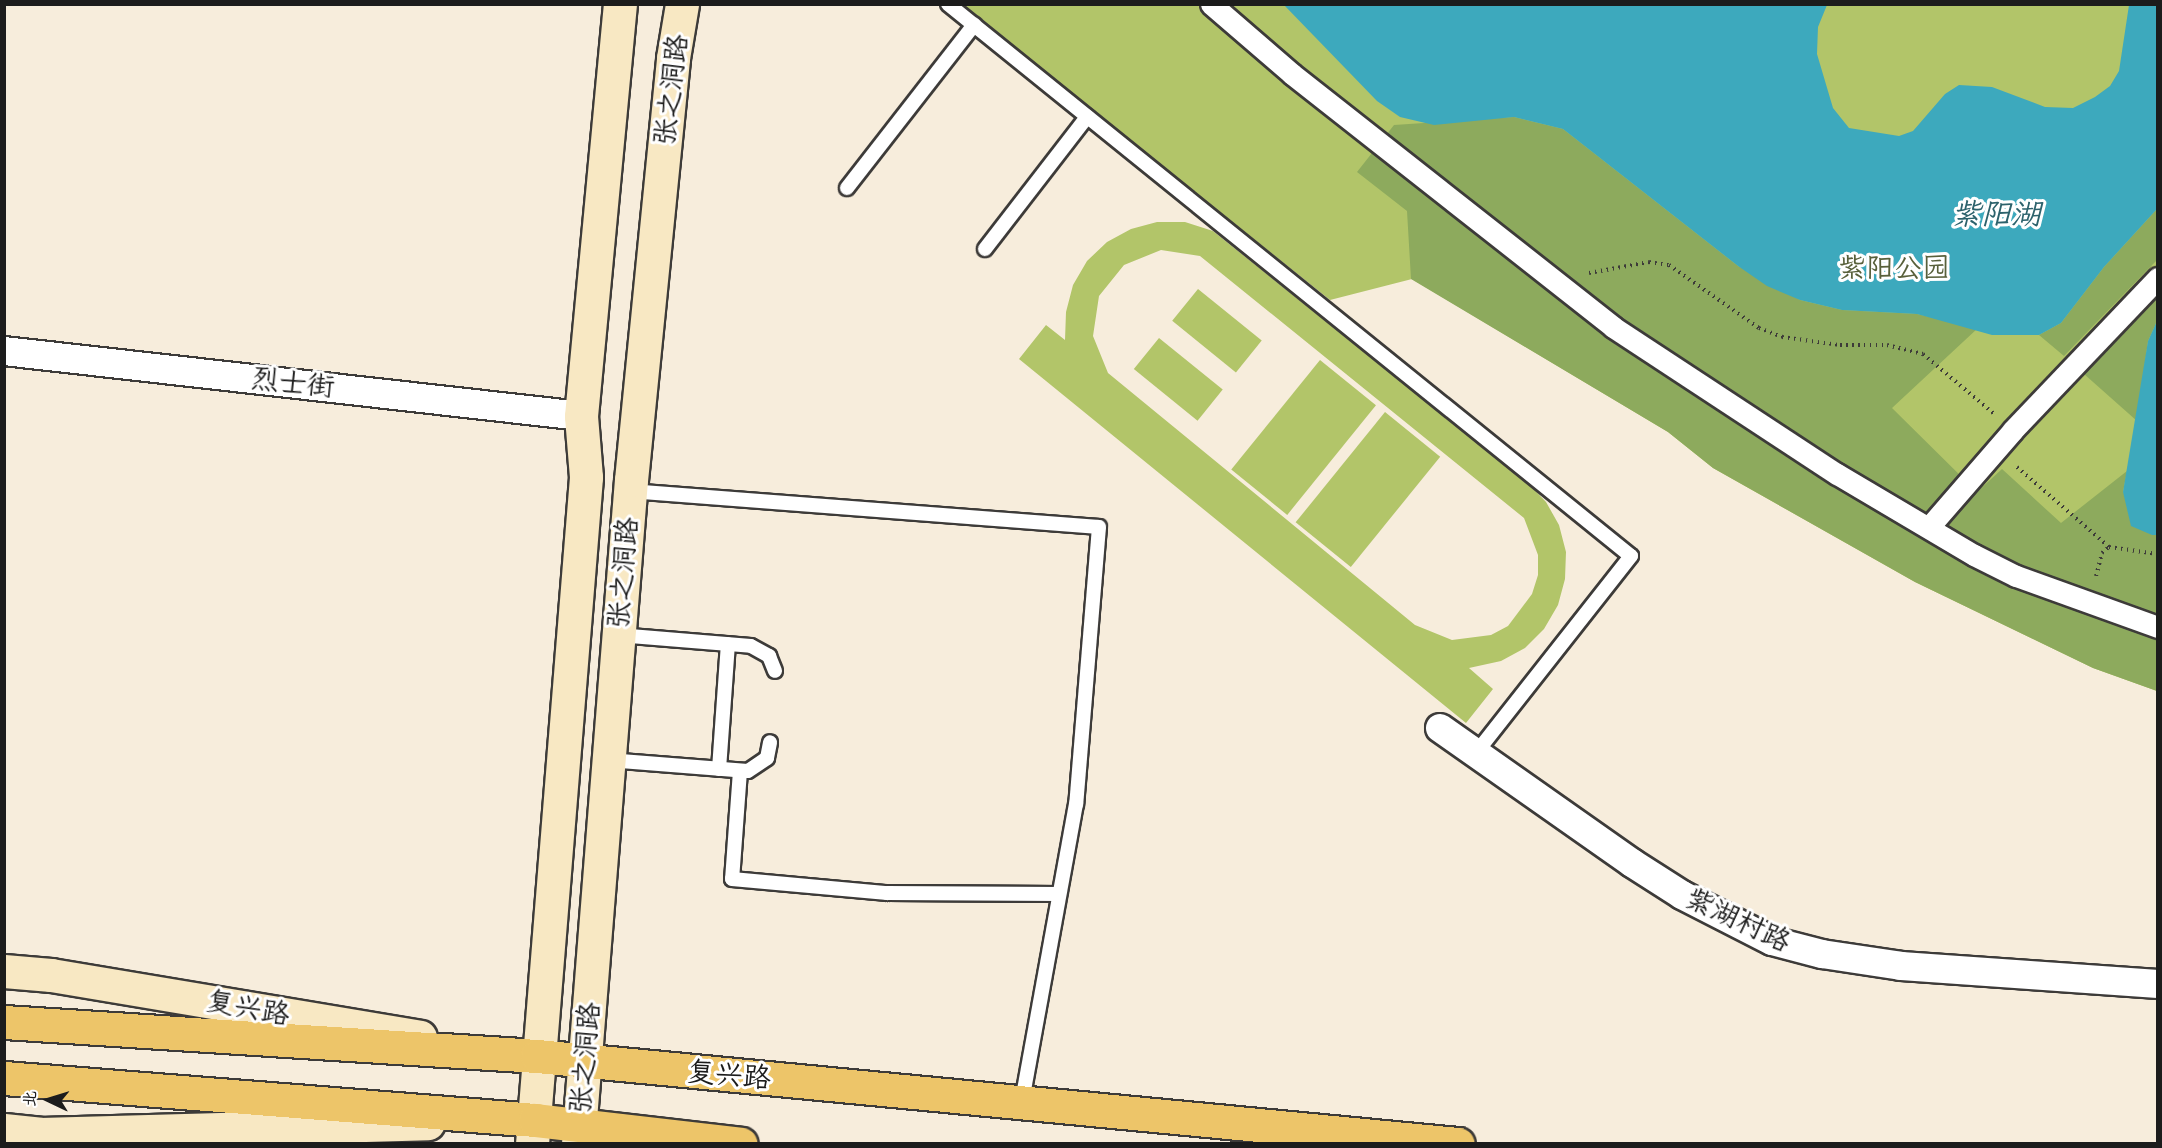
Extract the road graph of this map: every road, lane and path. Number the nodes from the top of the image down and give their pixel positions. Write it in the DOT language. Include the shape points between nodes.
graph roads {
  1 [pos="620,4"];
  2 [pos="682,4"];
  3 [pos="948,4"];
  4 [pos="1211,4"];
  5 [pos="974,25"];
  6 [pos="1087,117"];
  7 [pos="847,188"];
  8 [pos="985,249"];
  9 [pos="2157,278"];
  10 [pos="1556,282"];
  11 [pos="4,351"];
  12 [pos="581,416"];
  13 [pos="2013,430"];
  14 [pos="1996,449"];
  15 [pos="630,491"];
  16 [pos="1929,527"];
  17 [pos="2109,547"];
  18 [pos="2157,554"];
  19 [pos="2089,603"];
  20 [pos="2157,627"];
  21 [pos="618,635"];
  22 [pos="728,644"];
  23 [pos="775,671"];
  24 [pos="1440,728"];
  25 [pos="770,742"];
  26 [pos="1475,754"];
  27 [pos="608,760"];
  28 [pos="719,769"];
  29 [pos="740,771"];
  30 [pos="1059,894"];
  31 [pos="4,971"];
  32 [pos="2157,984"];
  33 [pos="4,1022"];
  34 [pos="537,1056"];
  35 [pos="585,1061"];
  36 [pos="4,1078"];
  37 [pos="1022,1102"];
  38 [pos="4,1131"];
  39 [pos="534,1132"];
  40 [pos="578,1135"];
  41 [pos="741,1143"];
  42 [pos="1458,1143"];
  1 -- 12 [label="main road, 张之洞路"];
  2 -- 15 [label="main road, 张之洞路"];
  3 -- 5 [label="lane"];
  4 -- 10 [label="street"];
  5 -- 6 [label="lane"];
  5 -- 7 [label="lane"];
  6 -- 8 [label="lane"];
  6 -- 26 [label="lane" via="1631,556"];
  9 -- 13 [label="street"];
  10 -- 13 [label="path" via="1622,265 1669,265 1759,328 1782,338 1887,345 1923,354"];
  10 -- 16 [label="street" via="1632,339 1837,474"];
  11 -- 12 [label="street, 烈士街"];
  12 -- 34 [label="main road, 张之洞路" via="586,477"];
  13 -- 14 [label="street"];
  14 -- 16 [label="street"];
  14 -- 17 [label="path"];
  15 -- 21 [label="main road, 张之洞路"];
  15 -- 30 [label="lane" via="1099,527 1077,793"];
  16 -- 19 [label="street" via="2016,576"];
  17 -- 18 [label="path"];
  17 -- 19 [label="path" via="2102,553"];
  19 -- 20 [label="street"];
  21 -- 22 [label="lane"];
  21 -- 27 [label="main road, 张之洞路"];
  22 -- 23 [label="lane" via="763,651"];
  22 -- 28 [label="lane"];
  24 -- 26 [label="street, 紫湖村路"];
  25 -- 29 [label="lane" via="760,765"];
  26 -- 32 [label="street, 紫湖村路" via="1632,864 1682,895 1772,941 1822,954 1901,966"];
  27 -- 28 [label="lane"];
  27 -- 35 [label="main road, 张之洞路"];
  28 -- 29 [label="lane"];
  29 -- 30 [label="lane" via="732,879 887,893"];
  30 -- 37 [label="lane"];
  31 -- 34 [label="main road, 复兴路" via="51,975"];
  33 -- 34 [label="main road"];
  34 -- 35 [label="main road, 复兴路"];
  34 -- 39 [label="main road, 张之洞路"];
  35 -- 37 [label="main road, 复兴路"];
  35 -- 40 [label="main road, 张之洞路"];
  36 -- 39 [label="main road"];
  37 -- 42 [label="main road, 复兴路"];
  38 -- 39 [label="main road"];
  39 -- 40 [label="main road"];
  40 -- 41 [label="main road"];
}
